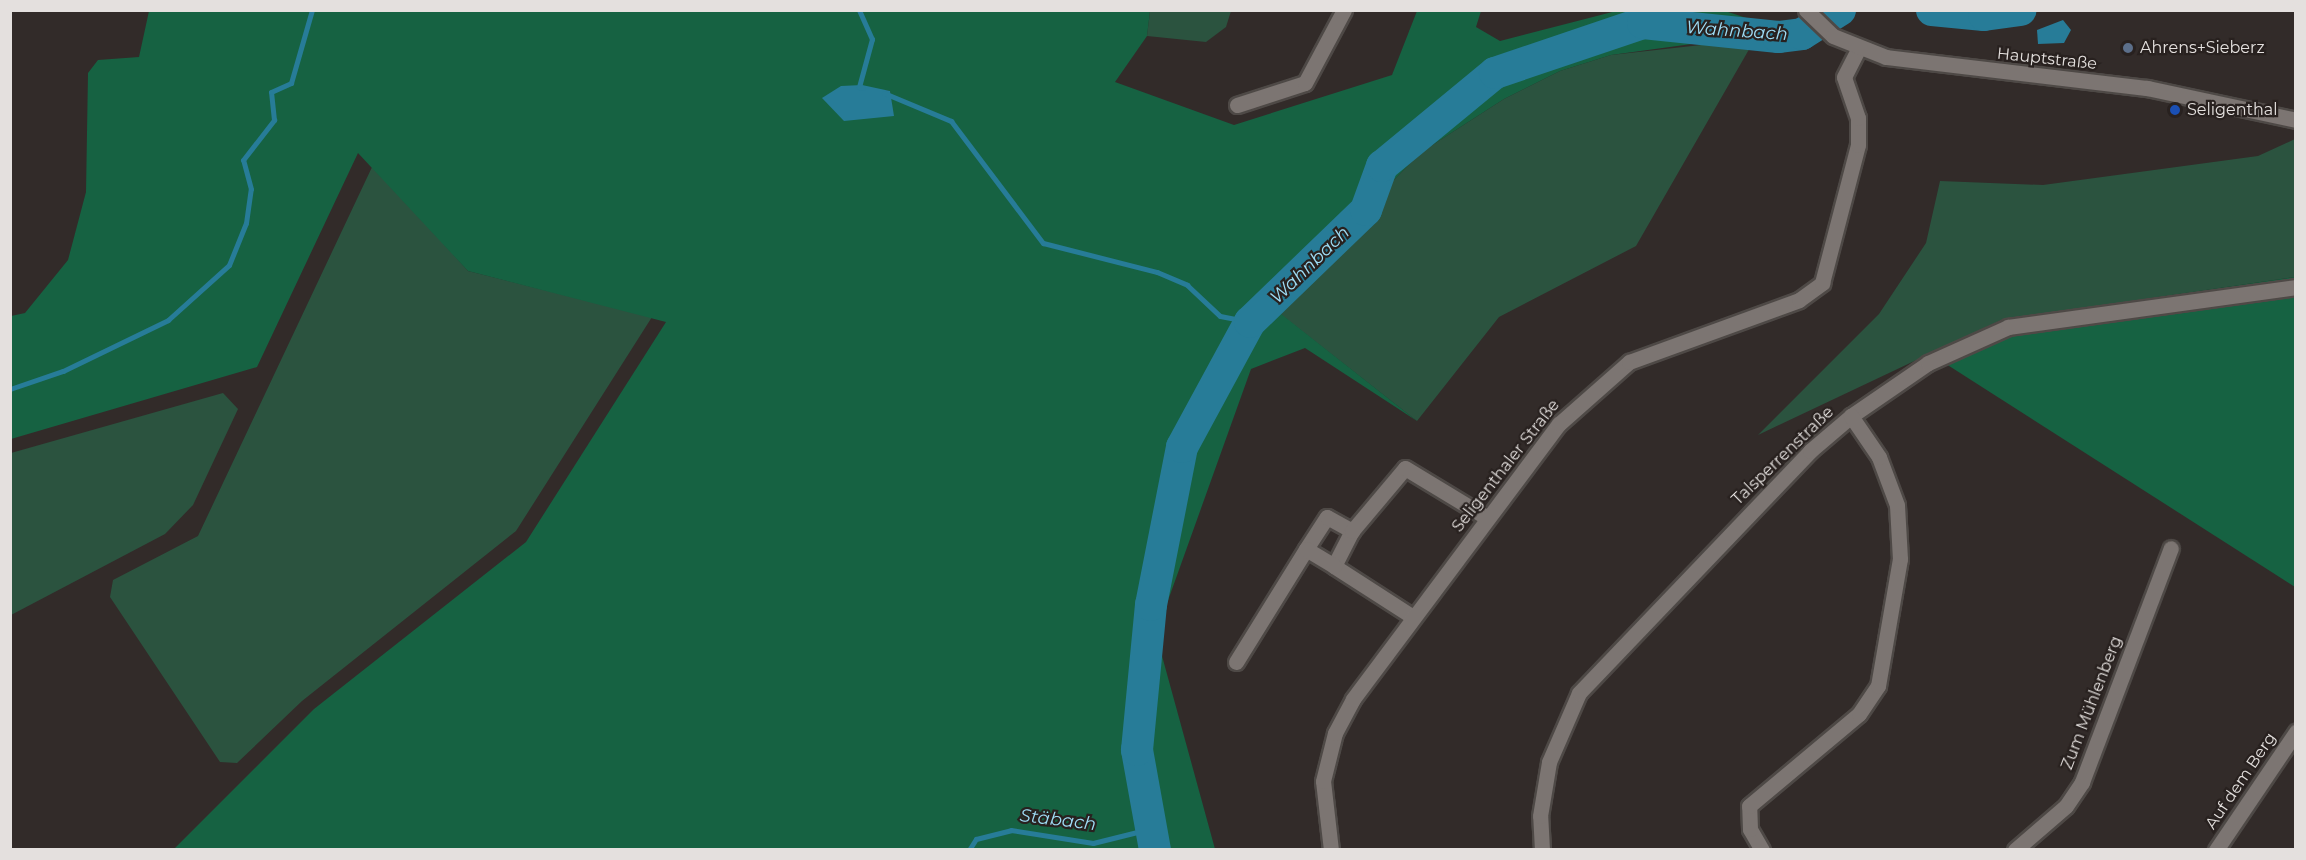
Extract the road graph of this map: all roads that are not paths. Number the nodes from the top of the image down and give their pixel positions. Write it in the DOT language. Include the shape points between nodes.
graph roads {
  1 [pos="1344,10"];
  2 [pos="1806,10"];
  3 [pos="1859,48"];
  4 [pos="1237,105"];
  5 [pos="2295,120"];
  6 [pos="2295,287"];
  7 [pos="1851,416"];
  8 [pos="1486,517"];
  9 [pos="1352,531"];
  10 [pos="2171,548"];
  11 [pos="1306,549"];
  12 [pos="1334,566"];
  13 [pos="1413,617"];
  14 [pos="1236,662"];
  15 [pos="2295,732"];
  16 [pos="1331,849"];
  17 [pos="1542,849"];
  18 [pos="1762,849"];
  19 [pos="2015,849"];
  20 [pos="2216,849"];
  1 -- 4 [label="street" via="1305,83"];
  2 -- 3 [label="street, Hauptstraße" via="1833,36"];
  3 -- 5 [label="street, Hauptstraße" via="1922,64 2147,88"];
  3 -- 8 [label="street, Seligenthaler Straße" via="1844,77 1858,118 1858,145 1822,283 1799,300 1629,363 1559,424"];
  6 -- 7 [label="street, Talsperrenstraße" via="2008,327 1928,363"];
  7 -- 17 [label="street, Talsperrenstraße" via="1810,451 1579,693 1549,762 1540,816"];
  7 -- 18 [label="street" via="1879,456 1897,505 1900,559 1878,686 1859,714 1749,806 1750,829"];
  8 -- 9 [label="street" via="1405,468"];
  8 -- 13 [label="street, Seligenthaler Straße"];
  9 -- 11 [label="street" via="1327,517"];
  9 -- 12 [label="street"];
  10 -- 19 [label="street, Zum Mühlenberg" via="2082,782 2066,806"];
  11 -- 12 [label="street"];
  11 -- 14 [label="street"];
  12 -- 13 [label="street"];
  13 -- 16 [label="street, Seligenthaler Straße" via="1335,733 1323,781"];
  15 -- 20 [label="street, Auf dem Berg"];
}
